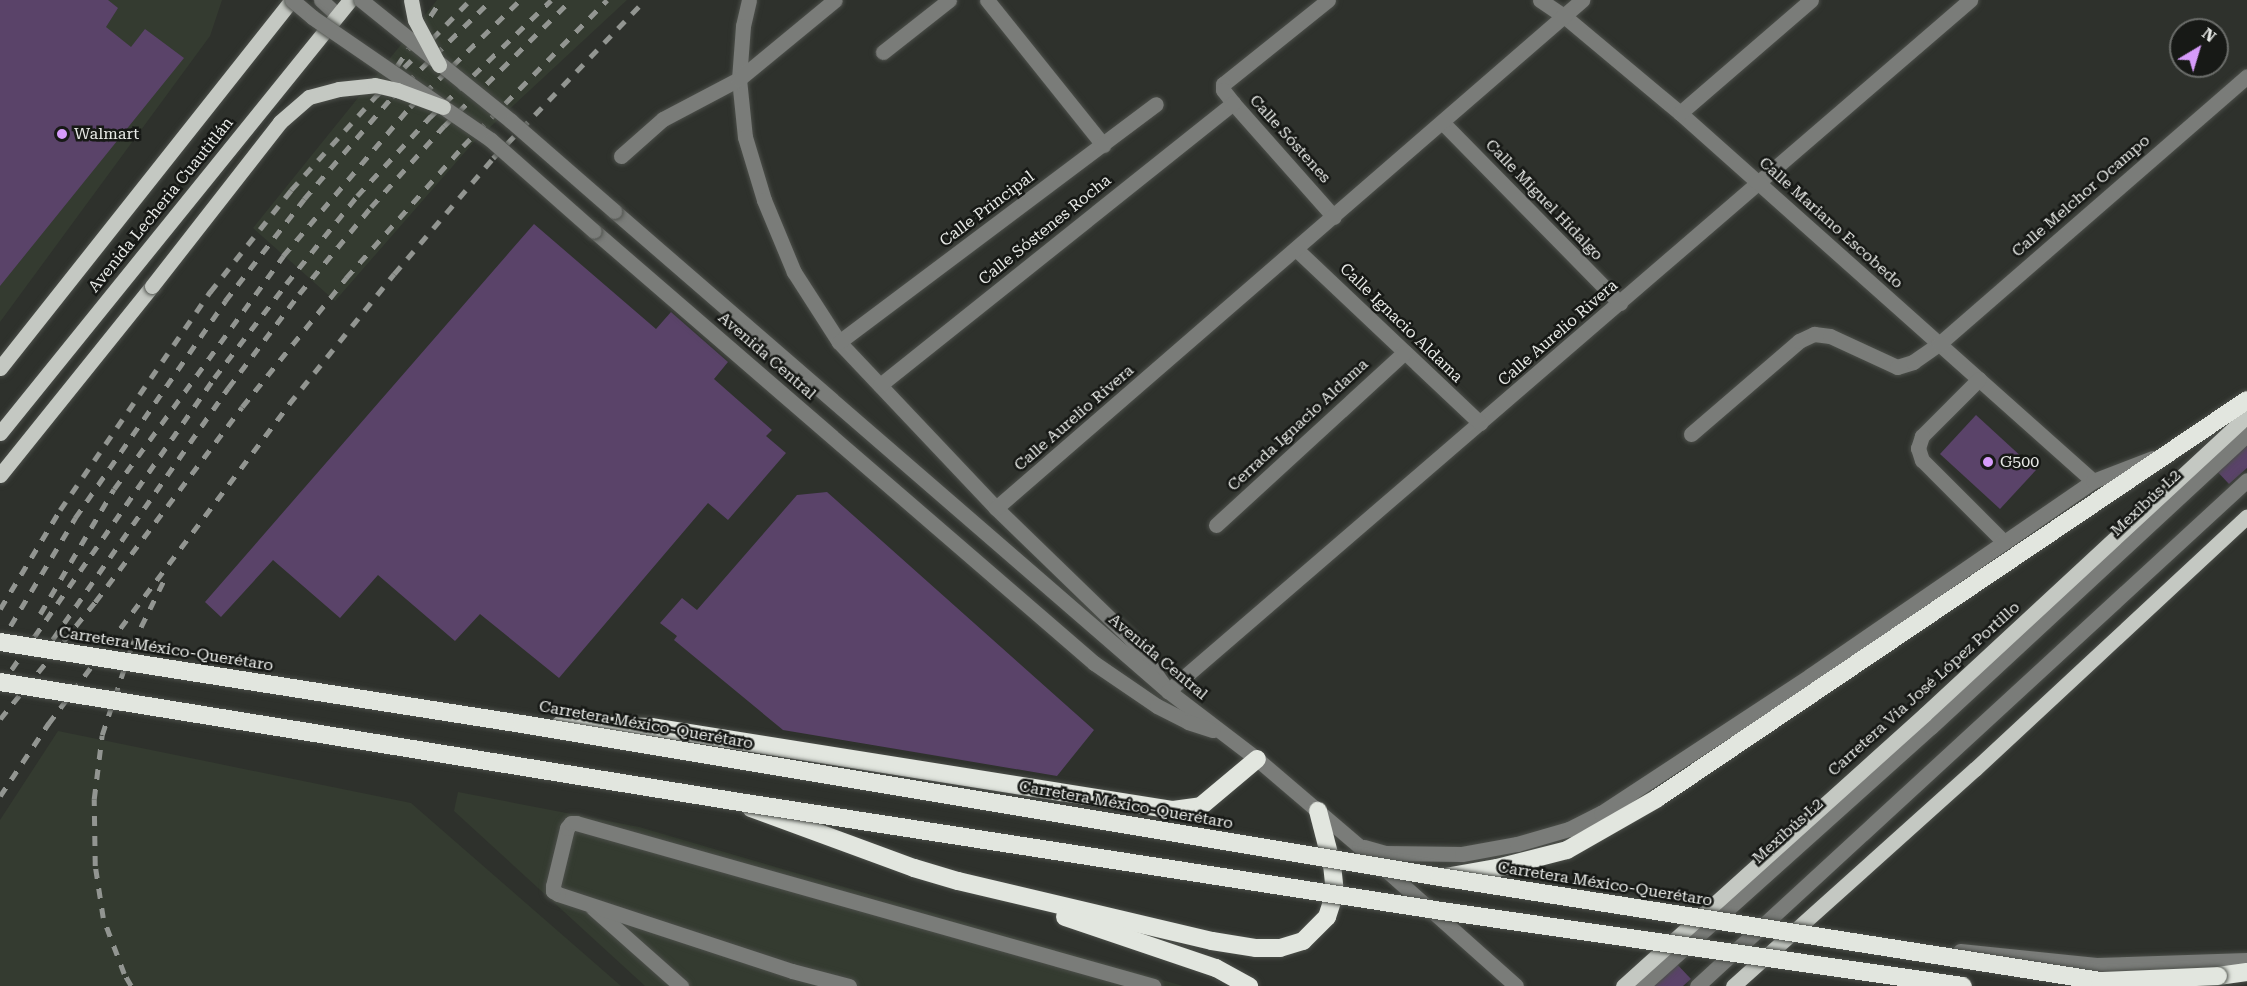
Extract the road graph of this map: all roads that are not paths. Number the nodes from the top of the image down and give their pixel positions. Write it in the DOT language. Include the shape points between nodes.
graph roads {
  1 [pos="292,0"];
  2 [pos="321,0"];
  3 [pos="350,0"];
  4 [pos="361,0"];
  5 [pos="411,0"];
  6 [pos="749,0"];
  7 [pos="835,0"];
  8 [pos="949,0"];
  9 [pos="987,0"];
  10 [pos="1328,0"];
  11 [pos="1540,0"];
  12 [pos="1582,0"];
  13 [pos="1811,0"];
  14 [pos="1970,0"];
  15 [pos="338,15"];
  16 [pos="1564,16"];
  17 [pos="883,52"];
  18 [pos="439,65"];
  19 [pos="2247,76"];
  20 [pos="739,79"];
  21 [pos="1233,103"];
  22 [pos="1156,104"];
  23 [pos="443,107"];
  24 [pos="1680,113"];
  25 [pos="1442,122"];
  26 [pos="1103,145"];
  27 [pos="621,156"];
  28 [pos="1759,183"];
  29 [pos="1334,217"];
  30 [pos="1297,249"];
  31 [pos="1620,303"];
  32 [pos="839,342"];
  33 [pos="1939,344"];
  34 [pos="1405,352"];
  35 [pos="0,368"];
  36 [pos="1979,379"];
  37 [pos="880,385"];
  38 [pos="2247,400"];
  39 [pos="2247,416"];
  40 [pos="1480,423"];
  41 [pos="0,433"];
  42 [pos="1691,434"];
  43 [pos="2247,434"];
  44 [pos="2170,452"];
  45 [pos="0,475"];
  46 [pos="2093,480"];
  47 [pos="2247,480"];
  48 [pos="996,508"];
  49 [pos="2246,519"];
  50 [pos="1216,525"];
  51 [pos="2004,542"];
  52 [pos="0,642"];
  53 [pos="0,682"];
  54 [pos="1168,691"];
  55 [pos="522,724"];
  56 [pos="1221,732"];
  57 [pos="1257,759"];
  58 [pos="732,801"];
  59 [pos="1318,811"];
  60 [pos="1359,846"];
  61 [pos="1440,878"];
  62 [pos="958,881"];
  63 [pos="588,904"];
  64 [pos="1802,924"];
  65 [pos="2247,960"];
  66 [pos="792,971"];
  67 [pos="2247,972"];
  68 [pos="1738,985"];
  69 [pos="681,986"];
  70 [pos="808,986"];
  71 [pos="849,986"];
  72 [pos="1153,986"];
  73 [pos="1249,986"];
  74 [pos="1516,986"];
  75 [pos="1623,986"];
  76 [pos="1642,986"];
  77 [pos="1697,986"];
  78 [pos="1963,986"];
  1 -- 23 [label="street, Avenida Central, bridge"];
  1 -- 35 [label="main road, Avenida Lecheria Cuautitlán"];
  2 -- 15 [label="street"];
  3 -- 15 [label="main road, Avenida Lecheria Cuautitlán"];
  4 -- 18 [label="street, Avenida Central, bridge"];
  5 -- 18 [label="main road, bridge" via="416,20"];
  6 -- 20 [label="street"];
  7 -- 20 [label="street"];
  8 -- 17 [label="street"];
  9 -- 26 [label="street"];
  10 -- 21 [label="street, Calle Sóstenes" via="1223,84"];
  11 -- 16 [label="street, Calle Mariano Escobedo"];
  12 -- 16 [label="street, Calle Aurelio Rivera"];
  13 -- 24 [label="street"];
  14 -- 28 [label="street, Calle Aurelio Rivera"];
  15 -- 41 [label="main road, Avenida Lecheria Cuautitlán"];
  16 -- 24 [label="street, Calle Mariano Escobedo"];
  16 -- 25 [label="street, Calle Aurelio Rivera"];
  18 -- 54 [label="street, Avenida Central, bridge" via="510,121"];
  19 -- 33 [label="street, Calle Melchor Ocampo"];
  20 -- 27 [label="street" via="663,119"];
  20 -- 32 [label="street" via="745,137 764,200 794,272"];
  21 -- 29 [label="street, Calle Sóstenes"];
  21 -- 37 [label="street, Calle Sóstenes Rocha"];
  22 -- 26 [label="street, Calle Principal"];
  23 -- 45 [label="main road, bridge" via="397,90 375,86 339,88 309,98 280,122"];
  23 -- 56 [label="street, Avenida Central, bridge" via="491,140 1094,663 1157,706 1188,722"];
  24 -- 28 [label="street, Calle Mariano Escobedo"];
  25 -- 29 [label="street, Calle Aurelio Rivera"];
  25 -- 31 [label="street, Calle Miguel Hidalgo"];
  26 -- 32 [label="street, Calle Principal"];
  28 -- 31 [label="street, Calle Aurelio Rivera"];
  28 -- 33 [label="street, Calle Mariano Escobedo"];
  29 -- 30 [label="street, Calle Aurelio Rivera"];
  30 -- 34 [label="street, Calle Ignacio Aldama"];
  30 -- 48 [label="street, Calle Aurelio Rivera"];
  31 -- 40 [label="street, Calle Aurelio Rivera"];
  32 -- 37 [label="street"];
  33 -- 36 [label="street, Calle Mariano Escobedo"];
  33 -- 42 [label="street, Calle Melchor Ocampo" via="1913,362 1897,367 1830,336 1814,334 1799,341"];
  34 -- 40 [label="street, Calle Ignacio Aldama"];
  34 -- 50 [label="street, Cerrada Ignacio Aldama"];
  36 -- 46 [label="street, Calle Mariano Escobedo"];
  36 -- 51 [label="street" via="1922,436 1918,448 1922,460"];
  37 -- 48 [label="street"];
  38 -- 44 [label="highway"];
  39 -- 75 [label="main road, Carretera Vía José López Portillo"];
  40 -- 54 [label="street, Calle Aurelio Rivera"];
  43 -- 76 [label="street, Mexibús L2" via="1923,735"];
  44 -- 46 [label="street"];
  44 -- 61 [label="highway, bridge" via="1656,799 1567,850"];
  46 -- 51 [label="street"];
  47 -- 77 [label="street"];
  48 -- 54 [label="street" via="1131,639"];
  49 -- 64 [label="main road"];
  51 -- 60 [label="street" via="1631,794 1569,829 1462,854 1385,854"];
  52 -- 55 [label="highway, Carretera México-Querétaro, bridge"];
  53 -- 58 [label="highway, bridge"];
  54 -- 56 [label="street, Avenida Central"];
  55 -- 57 [label="highway, bridge" via="651,727 1173,810 1201,806"];
  55 -- 61 [label="highway, Carretera México-Querétaro, bridge"];
  56 -- 57 [label="street, Avenida Central"];
  57 -- 59 [label="street, Avenida Central"];
  58 -- 62 [label="highway, bridge"];
  58 -- 78 [label="highway, bridge" via="1442,911"];
  59 -- 60 [label="street, Avenida Central"];
  59 -- 62 [label="highway" via="1335,893 1327,917 1318,928 1303,941 1280,948 1212,941"];
  60 -- 74 [label="street, Avenida Central"];
  61 -- 67 [label="highway, Carretera México-Querétaro, bridge" via="2100,981"];
  62 -- 73 [label="highway" via="1216,968"];
  63 -- 66 [label="street"];
  63 -- 69 [label="street"];
  63 -- 72 [label="street" via="553,891 571,823"];
  64 -- 65 [label="street" via="1818,931 1882,943 2096,965"];
  64 -- 68 [label="main road"];
  66 -- 70 [label="street"];
  66 -- 71 [label="street"];
}
